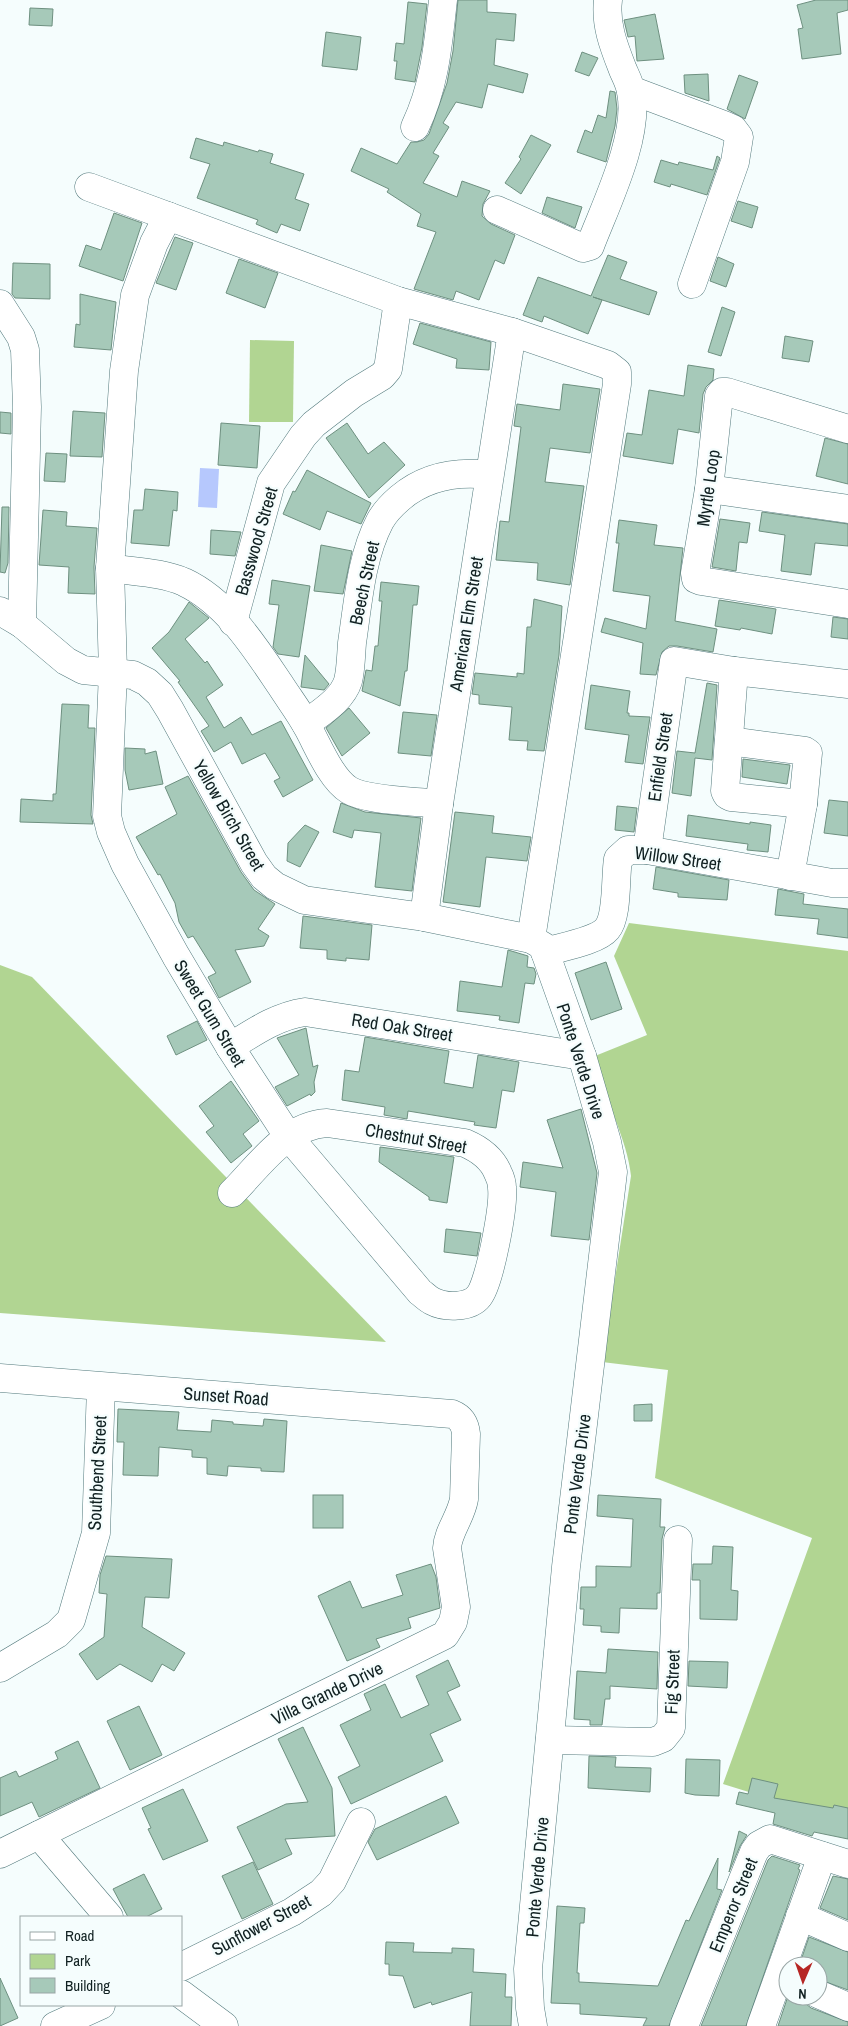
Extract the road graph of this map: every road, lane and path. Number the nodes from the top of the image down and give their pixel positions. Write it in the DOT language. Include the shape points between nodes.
graph roads {
  1 [pos="443,0"];
  2 [pos="608,0"];
  3 [pos="631,90"];
  4 [pos="415,127"];
  5 [pos="89,187"];
  6 [pos="497,210"];
  7 [pos="168,216"];
  8 [pos="692,284"];
  9 [pos="398,300"];
  10 [pos="0,304"];
  11 [pos="512,332"];
  12 [pos="848,429"];
  13 [pos="489,475"];
  14 [pos="709,489"];
  15 [pos="848,509"];
  16 [pos="110,568"];
  17 [pos="848,604"];
  18 [pos="11,617"];
  19 [pos="233,622"];
  20 [pos="734,670"];
  21 [pos="113,672"];
  22 [pos="848,684"];
  23 [pos="306,724"];
  24 [pos="729,741"];
  25 [pos="439,804"];
  26 [pos="803,804"];
  27 [pos="647,850"];
  28 [pos="790,876"];
  29 [pos="848,883"];
  30 [pos="424,917"];
  31 [pos="538,945"];
  32 [pos="230,1047"];
  33 [pos="582,1056"];
  34 [pos="288,1136"];
  35 [pos="232,1193"];
  36 [pos="433,1302"];
  37 [pos="0,1378"];
  38 [pos="101,1387"];
  39 [pos="452,1414"];
  40 [pos="678,1540"];
  41 [pos="0,1668"];
  42 [pos="550,1740"];
  43 [pos="361,1822"];
  44 [pos="40,1835"];
  45 [pos="0,1854"];
  46 [pos="822,1856"];
  47 [pos="848,1864"];
  48 [pos="108,1916"];
  49 [pos="800,1916"];
  50 [pos="848,1937"];
  51 [pos="789,1956"];
  52 [pos="182,1967"];
  53 [pos="778,1990"];
  54 [pos="182,1995"];
  55 [pos="828,1998"];
  56 [pos="98,2006"];
  57 [pos="848,2007"];
  58 [pos="55,2026"];
  59 [pos="224,2026"];
  60 [pos="533,2026"];
  61 [pos="684,2026"];
  62 [pos="761,2026"];
  1 -- 4 [label="street" via="432,82 428,100"];
  2 -- 3 [label="street" via="610,37"];
  3 -- 6 [label="street" via="633,116 623,158 590,246 584,248"];
  3 -- 8 [label="street" via="724,125 739,137 736,162"];
  5 -- 7 [label="street"];
  7 -- 9 [label="street"];
  7 -- 16 [label="street, Sweet Gum Street" via="143,269 129,328"];
  9 -- 11 [label="street"];
  9 -- 19 [label="street, Basswood Street" via="388,369 314,424 271,483"];
  10 -- 18 [label="street" via="21,337 27,407"];
  11 -- 13 [label="street, American Elm Street"];
  11 -- 31 [label="street" via="608,365 617,372 618,378"];
  12 -- 14 [label="street, Myrtle Loop" via="722,392"];
  13 -- 23 [label="street, Beech Street" via="469,472 431,480 412,489 381,518 362,578 348,681 335,701"];
  13 -- 25 [label="street, American Elm Street"];
  14 -- 15 [label="street"];
  14 -- 17 [label="street, Myrtle Loop" via="696,579"];
  16 -- 19 [label="street" via="168,576 183,582 197,589"];
  16 -- 21 [label="street, Sweet Gum Street"];
  18 -- 21 [label="street, Yellow Birch Street" via="66,661 83,670"];
  19 -- 23 [label="street"];
  20 -- 22 [label="street"];
  20 -- 24 [label="street"];
  20 -- 27 [label="street, Enfield Street" via="678,660 672,664"];
  21 -- 30 [label="street, Yellow Birch Street" via="133,675 160,694 254,862 275,886 304,900"];
  21 -- 32 [label="street, Sweet Gum Street" via="107,816 111,832 176,956"];
  23 -- 25 [label="street" via="335,776 350,791 363,796"];
  24 -- 26 [label="street" via="727,795"];
  24 -- 26 [label="street" via="808,753"];
  25 -- 30 [label="street, American Elm Street"];
  26 -- 28 [label="street"];
  27 -- 28 [label="street, Willow Street"];
  27 -- 31 [label="street, Willow Street" via="628,850 618,860 609,928 592,938"];
  28 -- 29 [label="street, Willow Street"];
  30 -- 31 [label="street, Yellow Birch Street"];
  31 -- 33 [label="street, Ponte Verde Drive"];
  32 -- 33 [label="street, Red Oak Street" via="288,1014 305,1012"];
  32 -- 34 [label="street, Sweet Gum Street"];
  33 -- 42 [label="street, Ponte Verde Drive" via="607,1142 612,1172 566,1567"];
  34 -- 35 [label="street, Chestnut Street"];
  34 -- 36 [label="street, Sweet Gum Street" via="420,1292"];
  34 -- 36 [label="street, Chestnut Street" via="311,1125 327,1123 456,1141 471,1146 488,1158 499,1174 502,1188 496,1238 485,1285 480,1296 469,1303 457,1306"];
  37 -- 38 [label="street, Sunset Road"];
  38 -- 39 [label="street, Sunset Road"];
  38 -- 41 [label="street, Southbend Street" via="96,1533 72,1620 57,1634"];
  39 -- 44 [label="street, Villa Grande Drive" via="465,1426 466,1452 462,1508 447,1548 456,1607 453,1622 445,1634"];
  40 -- 42 [label="street, Fig Street" via="671,1728 663,1738 653,1742"];
  42 -- 60 [label="street, Ponte Verde Drive" via="528,1969"];
  43 -- 52 [label="street, Sunflower Street" via="332,1881 321,1893 292,1912"];
  44 -- 45 [label="street, Villa Grande Drive"];
  44 -- 48 [label="street"];
  46 -- 47 [label="street, Emperor Street"];
  46 -- 49 [label="street"];
  46 -- 61 [label="street, Emperor Street" via="770,1839 759,1845"];
  49 -- 50 [label="street"];
  49 -- 51 [label="street"];
  53 -- 62 [label="street"];
  54 -- 59 [label="street"];
  55 -- 57 [label="street"];
  56 -- 58 [label="street"];
}
